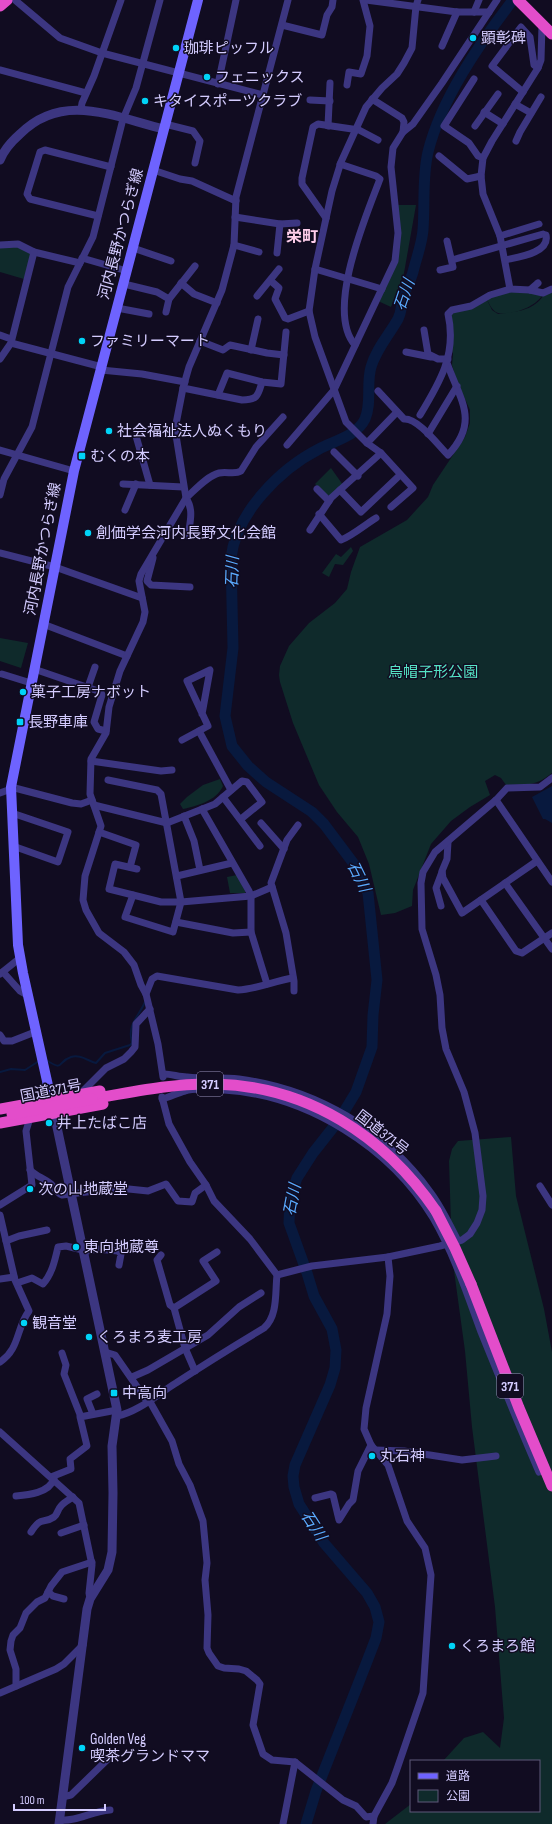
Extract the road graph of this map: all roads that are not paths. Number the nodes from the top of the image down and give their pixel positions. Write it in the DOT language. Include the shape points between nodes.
graph roads {
  1 [pos="7,0"];
  2 [pos="15,0"];
  3 [pos="121,0"];
  4 [pos="160,0"];
  5 [pos="198,0"];
  6 [pos="236,0"];
  7 [pos="288,0"];
  8 [pos="333,0"];
  9 [pos="363,0"];
  10 [pos="366,0"];
  11 [pos="479,0"];
  12 [pos="497,0"];
  13 [pos="518,0"];
  14 [pos="396,2"];
  15 [pos="417,3"];
  16 [pos="0,6"];
  17 [pos="457,12"];
  18 [pos="474,12"];
  19 [pos="489,12"];
  20 [pos="282,25"];
  21 [pos="542,25"];
  22 [pos="552,34"];
  23 [pos="442,46"];
  24 [pos="102,53"];
  25 [pos="143,64"];
  26 [pos="538,68"];
  27 [pos="0,70"];
  28 [pos="180,73"];
  29 [pos="474,79"];
  30 [pos="330,83"];
  31 [pos="218,84"];
  32 [pos="347,85"];
  33 [pos="523,92"];
  34 [pos="86,93"];
  35 [pos="498,94"];
  36 [pos="263,95"];
  37 [pos="541,97"];
  38 [pos="372,99"];
  39 [pos="310,100"];
  40 [pos="330,101"];
  41 [pos="515,104"];
  42 [pos="81,109"];
  43 [pos="484,112"];
  44 [pos="531,114"];
  45 [pos="123,119"];
  46 [pos="503,124"];
  47 [pos="328,126"];
  48 [pos="475,126"];
  49 [pos="164,127"];
  50 [pos="354,130"];
  51 [pos="403,132"];
  52 [pos="378,140"];
  53 [pos="516,141"];
  54 [pos="439,156"];
  55 [pos="483,158"];
  56 [pos="0,160"];
  57 [pos="195,163"];
  58 [pos="340,164"];
  59 [pos="111,167"];
  60 [pos="153,170"];
  61 [pos="481,176"];
  62 [pos="236,201"];
  63 [pos="98,216"];
  64 [pos="235,217"];
  65 [pos="326,218"];
  66 [pos="297,223"];
  67 [pos="280,224"];
  68 [pos="539,224"];
  69 [pos="500,236"];
  70 [pos="447,240"];
  71 [pos="0,245"];
  72 [pos="234,245"];
  73 [pos="502,246"];
  74 [pos="133,248"];
  75 [pos="34,252"];
  76 [pos="260,252"];
  77 [pos="277,253"];
  78 [pos="81,260"];
  79 [pos="452,260"];
  80 [pos="505,260"];
  81 [pos="171,261"];
  82 [pos="195,266"];
  83 [pos="279,268"];
  84 [pos="315,269"];
  85 [pos="440,270"];
  86 [pos="127,271"];
  87 [pos="348,278"];
  88 [pos="271,281"];
  89 [pos="181,283"];
  90 [pos="538,283"];
  91 [pos="124,284"];
  92 [pos="552,288"];
  93 [pos="382,289"];
  94 [pos="510,289"];
  95 [pos="530,290"];
  96 [pos="257,296"];
  97 [pos="169,299"];
  98 [pos="216,303"];
  99 [pos="117,308"];
  100 [pos="309,310"];
  101 [pos="166,312"];
  102 [pos="149,314"];
  103 [pos="258,319"];
  104 [pos="424,330"];
  105 [pos="286,332"];
  106 [pos="0,335"];
  107 [pos="11,341"];
  108 [pos="200,341"];
  109 [pos="355,345"];
  110 [pos="251,350"];
  111 [pos="406,352"];
  112 [pos="50,354"];
  113 [pos="284,355"];
  114 [pos="431,357"];
  115 [pos="0,358"];
  116 [pos="448,361"];
  117 [pos="102,368"];
  118 [pos="262,382"];
  119 [pos="184,385"];
  120 [pos="457,386"];
  121 [pos="334,390"];
  122 [pos="378,391"];
  123 [pos="218,395"];
  124 [pos="398,412"];
  125 [pos="420,415"];
  126 [pos="283,417"];
  127 [pos="428,434"];
  128 [pos="136,436"];
  129 [pos="367,443"];
  130 [pos="287,445"];
  131 [pos="0,450"];
  132 [pos="334,452"];
  133 [pos="381,454"];
  134 [pos="17,455"];
  135 [pos="74,471"];
  136 [pos="400,475"];
  137 [pos="358,476"];
  138 [pos="123,484"];
  139 [pos="136,484"];
  140 [pos="150,485"];
  141 [pos="183,487"];
  142 [pos="317,489"];
  143 [pos="340,490"];
  144 [pos="0,495"];
  145 [pos="186,498"];
  146 [pos="329,500"];
  147 [pos="391,507"];
  148 [pos="125,510"];
  149 [pos="319,514"];
  150 [pos="376,518"];
  151 [pos="310,530"];
  152 [pos="188,536"];
  153 [pos="154,552"];
  154 [pos="0,553"];
  155 [pos="55,567"];
  156 [pos="190,587"];
  157 [pos="142,598"];
  158 [pos="43,624"];
  159 [pos="127,656"];
  160 [pos="95,667"];
  161 [pos="34,669"];
  162 [pos="2,674"];
  163 [pos="31,684"];
  164 [pos="88,687"];
  165 [pos="202,714"];
  166 [pos="199,731"];
  167 [pos="106,732"];
  168 [pos="182,740"];
  169 [pos="91,761"];
  170 [pos="172,770"];
  171 [pos="552,778"];
  172 [pos="108,780"];
  173 [pos="11,788"];
  174 [pos="232,790"];
  175 [pos="0,793"];
  176 [pos="223,797"];
  177 [pos="496,800"];
  178 [pos="93,802"];
  179 [pos="202,809"];
  180 [pos="12,813"];
  181 [pos="184,816"];
  182 [pos="241,819"];
  183 [pos="167,823"];
  184 [pos="261,823"];
  185 [pos="298,825"];
  186 [pos="99,832"];
  187 [pos="448,842"];
  188 [pos="13,846"];
  189 [pos="260,846"];
  190 [pos="284,849"];
  191 [pos="537,861"];
  192 [pos="232,863"];
  193 [pos="200,870"];
  194 [pos="442,871"];
  195 [pos="177,876"];
  196 [pos="552,882"];
  197 [pos="505,883"];
  198 [pos="272,887"];
  199 [pos="133,895"];
  200 [pos="251,896"];
  201 [pos="481,900"];
  202 [pos="181,902"];
  203 [pos="440,906"];
  204 [pos="176,922"];
  205 [pos="251,932"];
  206 [pos="552,933"];
  207 [pos="545,938"];
  208 [pos="552,949"];
  209 [pos="20,958"];
  210 [pos="2,973"];
  211 [pos="293,978"];
  212 [pos="268,984"];
  213 [pos="294,991"];
  214 [pos="146,994"];
  215 [pos="27,995"];
  216 [pos="150,1008"];
  217 [pos="36,1032"];
  218 [pos="0,1035"];
  219 [pos="187,1085"];
  220 [pos="78,1095"];
  221 [pos="51,1100"];
  222 [pos="0,1109"];
  223 [pos="54,1113"];
  224 [pos="0,1116"];
  225 [pos="30,1118"];
  226 [pos="0,1123"];
  227 [pos="30,1170"];
  228 [pos="206,1185"];
  229 [pos="540,1186"];
  230 [pos="72,1194"];
  231 [pos="0,1205"];
  232 [pos="552,1205"];
  233 [pos="0,1215"];
  234 [pos="47,1230"];
  235 [pos="6,1241"];
  236 [pos="458,1241"];
  237 [pos="446,1244"];
  238 [pos="83,1250"];
  239 [pos="217,1252"];
  240 [pos="162,1255"];
  241 [pos="388,1257"];
  242 [pos="119,1265"];
  243 [pos="277,1275"];
  244 [pos="0,1279"];
  245 [pos="15,1280"];
  246 [pos="261,1293"];
  247 [pos="174,1308"];
  248 [pos="185,1348"];
  249 [pos="105,1352"];
  250 [pos="62,1353"];
  251 [pos="0,1362"];
  252 [pos="195,1371"];
  253 [pos="132,1377"];
  254 [pos="97,1394"];
  255 [pos="148,1401"];
  256 [pos="117,1413"];
  257 [pos="93,1414"];
  258 [pos="82,1417"];
  259 [pos="0,1432"];
  260 [pos="373,1448"];
  261 [pos="496,1456"];
  262 [pos="538,1472"];
  263 [pos="52,1478"];
  264 [pos="552,1486"];
  265 [pos="16,1496"];
  266 [pos="74,1496"];
  267 [pos="315,1498"];
  268 [pos="84,1525"];
  269 [pos="31,1529"];
  270 [pos="61,1533"];
  271 [pos="92,1562"];
  272 [pos="48,1592"];
  273 [pos="64,1599"];
  274 [pos="90,1599"];
  275 [pos="83,1645"];
  276 [pos="16,1686"];
  277 [pos="0,1693"];
  278 [pos="108,1759"];
  279 [pos="298,1764"];
  280 [pos="62,1797"];
  281 [pos="110,1810"];
  282 [pos="374,1816"];
  283 [pos="366,1817"];
  284 [pos="59,1822"];
  285 [pos="283,1824"];
  286 [pos="362,1824"];
  287 [pos="373,1824"];
  1 -- 16 [label="highway"];
  2 -- 24 [label="street" via="60,38"];
  3 -- 24 [label="street"];
  4 -- 25 [label="street"];
  5 -- 28 [label="main road, 河内長野かつらぎ線"];
  6 -- 31 [label="street"];
  7 -- 20 [label="street"];
  8 -- 20 [label="street" via="322,35"];
  9 -- 32 [label="street" via="370,26 367,56 361,74 349,72"];
  10 -- 14 [label="street"];
  11 -- 18 [label="street"];
  12 -- 19 [label="street"];
  13 -- 21 [label="highway"];
  14 -- 15 [label="street"];
  15 -- 17 [label="street"];
  15 -- 38 [label="street" via="412,48 397,74"];
  17 -- 18 [label="street"];
  17 -- 23 [label="street"];
  18 -- 19 [label="street"];
  19 -- 51 [label="street" via="413,124"];
  20 -- 36 [label="street"];
  21 -- 22 [label="highway"];
  21 -- 26 [label="street" via="541,60"];
  24 -- 25 [label="street"];
  24 -- 34 [label="street"];
  25 -- 28 [label="street"];
  25 -- 45 [label="street"];
  26 -- 33 [label="street"];
  26 -- 33 [label="street" via="534,65 530,37 521,27 492,66"];
  27 -- 34 [label="street"];
  28 -- 31 [label="street"];
  28 -- 49 [label="main road, 河内長野かつらぎ線"];
  29 -- 55 [label="street" via="444,126 469,143 478,156"];
  30 -- 40 [label="street"];
  31 -- 36 [label="street"];
  33 -- 41 [label="street"];
  34 -- 42 [label="street"];
  35 -- 43 [label="street"];
  36 -- 62 [label="street"];
  37 -- 44 [label="street"];
  38 -- 50 [label="street"];
  38 -- 51 [label="street" via="402,118"];
  39 -- 40 [label="street"];
  40 -- 47 [label="street"];
  41 -- 44 [label="street"];
  41 -- 46 [label="street"];
  42 -- 45 [label="street"];
  42 -- 56 [label="street" via="54,113 34,122 11,143"];
  43 -- 46 [label="street"];
  43 -- 48 [label="street"];
  44 -- 53 [label="street"];
  45 -- 49 [label="street"];
  45 -- 59 [label="street"];
  46 -- 55 [label="street"];
  47 -- 50 [label="street"];
  47 -- 65 [label="street" via="318,124 313,127 302,178 302,184"];
  49 -- 57 [label="street" via="193,131 200,141"];
  49 -- 60 [label="main road, 河内長野かつらぎ線"];
  50 -- 52 [label="street"];
  50 -- 58 [label="street"];
  51 -- 93 [label="street" via="393,148 391,167 397,210 397,249 395,261"];
  54 -- 61 [label="street" via="467,179"];
  55 -- 61 [label="street"];
  58 -- 65 [label="street"];
  58 -- 87 [label="street" via="380,179 360,233"];
  59 -- 63 [label="street"];
  59 -- 63 [label="street" via="45,150 40,152 27,194 30,199"];
  60 -- 62 [label="street" via="192,181"];
  60 -- 74 [label="main road, 河内長野かつらぎ線"];
  61 -- 69 [label="street" via="483,194"];
  62 -- 64 [label="street"];
  63 -- 78 [label="street" via="93,237"];
  64 -- 67 [label="street"];
  64 -- 72 [label="street"];
  65 -- 84 [label="street"];
  66 -- 67 [label="street"];
  67 -- 77 [label="street"];
  68 -- 69 [label="street"];
  69 -- 73 [label="street"];
  70 -- 79 [label="street"];
  71 -- 75 [label="street" via="18,244"];
  72 -- 76 [label="street"];
  72 -- 98 [label="street"];
  73 -- 79 [label="street"];
  73 -- 80 [label="street"];
  73 -- 80 [label="street" via="545,234 546,242 539,249"];
  74 -- 81 [label="street"];
  74 -- 86 [label="main road, 河内長野かつらぎ線"];
  75 -- 78 [label="street"];
  75 -- 107 [label="street"];
  78 -- 86 [label="street"];
  78 -- 112 [label="street" via="68,287"];
  79 -- 85 [label="street" via="453,266"];
  80 -- 94 [label="street"];
  82 -- 89 [label="street"];
  83 -- 88 [label="street"];
  84 -- 87 [label="street"];
  84 -- 100 [label="street"];
  86 -- 91 [label="main road, 河内長野かつらぎ線"];
  87 -- 93 [label="street"];
  87 -- 109 [label="street" via="345,323"];
  88 -- 96 [label="street"];
  88 -- 100 [label="street" via="279,288 275,299 285,318"];
  89 -- 97 [label="street"];
  89 -- 98 [label="street" via="194,294"];
  90 -- 95 [label="street"];
  91 -- 97 [label="street" via="157,292"];
  91 -- 99 [label="main road, 河内長野かつらぎ線"];
  92 -- 95 [label="street" via="543,293"];
  93 -- 109 [label="street"];
  94 -- 95 [label="street"];
  94 -- 116 [label="street" via="490,295 471,306 452,310 448,314 451,334"];
  97 -- 101 [label="street"];
  98 -- 108 [label="street"];
  99 -- 102 [label="street"];
  99 -- 117 [label="main road, 河内長野かつらぎ線"];
  100 -- 121 [label="street" via="315,337"];
  103 -- 110 [label="street"];
  104 -- 114 [label="street" via="428,354"];
  105 -- 113 [label="street"];
  106 -- 107 [label="street"];
  107 -- 112 [label="street"];
  107 -- 115 [label="street"];
  108 -- 110 [label="street" via="223,350 230,345"];
  108 -- 119 [label="street"];
  109 -- 121 [label="street"];
  110 -- 113 [label="street"];
  111 -- 114 [label="street"];
  112 -- 117 [label="street"];
  112 -- 134 [label="street" via="32,427"];
  113 -- 118 [label="street" via="281,384"];
  114 -- 116 [label="street"];
  116 -- 120 [label="street" via="450,374"];
  116 -- 125 [label="street" via="440,383"];
  117 -- 119 [label="street" via="142,374"];
  117 -- 135 [label="main road, 河内長野かつらぎ線"];
  118 -- 123 [label="street" via="257,396 252,400"];
  118 -- 123 [label="street" via="227,373"];
  119 -- 123 [label="street"];
  119 -- 141 [label="street" via="175,429"];
  120 -- 127 [label="street"];
  120 -- 127 [label="street" via="466,416 465,427 457,445 448,455"];
  121 -- 129 [label="street" via="346,422"];
  121 -- 130 [label="street"];
  122 -- 124 [label="street"];
  124 -- 127 [label="street" via="404,419 420,426"];
  124 -- 129 [label="street"];
  126 -- 145 [label="street" via="256,447 241,471 218,473 208,478"];
  128 -- 140 [label="street"];
  129 -- 133 [label="street"];
  131 -- 134 [label="street"];
  132 -- 137 [label="street"];
  133 -- 136 [label="street"];
  133 -- 137 [label="street"];
  134 -- 135 [label="street"];
  134 -- 144 [label="street" via="4,479"];
  135 -- 155 [label="main road, 河内長野かつらぎ線"];
  136 -- 143 [label="street" via="361,512"];
  136 -- 147 [label="street" via="413,488"];
  137 -- 143 [label="street"];
  138 -- 139 [label="street"];
  139 -- 140 [label="street"];
  139 -- 148 [label="street"];
  140 -- 141 [label="street"];
  141 -- 145 [label="street"];
  142 -- 146 [label="street"];
  143 -- 146 [label="street"];
  145 -- 152 [label="street" via="192,511"];
  145 -- 153 [label="street"];
  146 -- 149 [label="street"];
  149 -- 150 [label="street" via="342,540 349,538 359,528"];
  149 -- 151 [label="street"];
  153 -- 156 [label="street" via="147,581 151,585"];
  153 -- 157 [label="street" via="139,581"];
  154 -- 155 [label="street"];
  155 -- 157 [label="street"];
  155 -- 158 [label="main road, 河内長野かつらぎ線"];
  157 -- 159 [label="street" via="145,612 143,622"];
  158 -- 159 [label="street"];
  158 -- 161 [label="main road, 河内長野かつらぎ線"];
  159 -- 167 [label="street" via="108,707"];
  160 -- 164 [label="street"];
  161 -- 163 [label="main road, 河内長野かつらぎ線"];
  161 -- 164 [label="street"];
  162 -- 163 [label="street"];
  163 -- 173 [label="main road, 河内長野かつらぎ線"];
  164 -- 167 [label="street" via="102,692 94,722 98,729"];
  165 -- 165 [label="street" via="209,678 210,670 187,681"];
  165 -- 166 [label="street" via="208,726"];
  166 -- 168 [label="street"];
  166 -- 174 [label="street"];
  167 -- 169 [label="street"];
  169 -- 170 [label="street" via="161,771"];
  169 -- 178 [label="street" via="90,794"];
  171 -- 177 [label="street" via="540,787 507,788"];
  172 -- 183 [label="street" via="157,790 161,794"];
  173 -- 175 [label="street"];
  173 -- 178 [label="street" via="72,803"];
  173 -- 180 [label="main road, 河内長野かつらぎ線"];
  174 -- 176 [label="street"];
  174 -- 182 [label="street" via="242,781 247,782 262,802"];
  176 -- 179 [label="street" via="215,804"];
  176 -- 182 [label="street"];
  177 -- 187 [label="street"];
  177 -- 191 [label="street"];
  178 -- 183 [label="street"];
  178 -- 186 [label="street" via="101,826"];
  179 -- 181 [label="street"];
  179 -- 192 [label="street"];
  180 -- 188 [label="main road, 河内長野かつらぎ線"];
  180 -- 188 [label="street" via="68,832 58,862"];
  181 -- 183 [label="street"];
  181 -- 193 [label="street" via="194,841"];
  182 -- 189 [label="street"];
  183 -- 195 [label="street"];
  184 -- 190 [label="street"];
  185 -- 190 [label="street"];
  186 -- 199 [label="street" via="136,845 134,868 115,864 109,889"];
  186 -- 214 [label="street" via="85,876 83,900 99,933 130,958"];
  187 -- 194 [label="street" via="447,858"];
  187 -- 236 [label="street" via="435,852 424,872 420,900 422,928 440,995 446,1049 464,1092 475,1133 483,1196 482,1210 477,1223 470,1234"];
  188 -- 209 [label="main road, 河内長野かつらぎ線"];
  190 -- 198 [label="street" via="271,883"];
  191 -- 196 [label="street"];
  191 -- 197 [label="street"];
  192 -- 193 [label="street"];
  192 -- 200 [label="street"];
  193 -- 195 [label="street"];
  194 -- 201 [label="street" via="447,888 462,913"];
  194 -- 203 [label="street" via="436,888"];
  195 -- 202 [label="street"];
  197 -- 201 [label="street"];
  197 -- 207 [label="street"];
  198 -- 200 [label="street"];
  198 -- 211 [label="street" via="286,933"];
  199 -- 202 [label="street" via="161,902"];
  199 -- 204 [label="street" via="125,917 173,932"];
  200 -- 202 [label="street"];
  200 -- 205 [label="street"];
  201 -- 207 [label="street" via="516,951 522,953"];
  202 -- 204 [label="street"];
  204 -- 205 [label="street" via="233,933"];
  205 -- 212 [label="street"];
  206 -- 207 [label="street"];
  207 -- 208 [label="street"];
  209 -- 210 [label="street"];
  209 -- 215 [label="main road, 河内長野かつらぎ線"];
  210 -- 215 [label="street"];
  211 -- 212 [label="street"];
  211 -- 213 [label="street"];
  212 -- 214 [label="street" via="238,990 157,976 152,979"];
  214 -- 216 [label="street"];
  215 -- 217 [label="main road, 河内長野かつらぎ線"];
  216 -- 220 [label="street" via="136,1024 135,1047 131,1052 124,1059 106,1068"];
  216 -- 236 [label="street" via="163,1076 238,1079 270,1084 316,1100 349,1116 404,1160 432,1194"];
  217 -- 218 [label="street" via="12,1041 4,1041"];
  217 -- 221 [label="main road, 河内長野かつらぎ線"];
  219 -- 220 [label="highway" via="174,1080 161,1080"];
  219 -- 223 [label="highway" via="173,1092"];
  219 -- 224 [label="highway, 国道371号 / 371, bridge" via="160,1087"];
  219 -- 264 [label="highway, 国道371号 / 371, bridge" via="216,1084 260,1089 326,1111 357,1130 396,1161 408,1174 436,1211 455,1248"];
  220 -- 221 [label="highway"];
  221 -- 222 [label="highway"];
  221 -- 223 [label="main road, 河内長野かつらぎ線"];
  223 -- 225 [label="highway"];
  223 -- 230 [label="street"];
  225 -- 226 [label="highway"];
  225 -- 227 [label="street" via="26,1131"];
  227 -- 230 [label="street" via="51,1184 59,1194"];
  227 -- 231 [label="street" via="32,1185"];
  228 -- 230 [label="street" via="195,1194 192,1202 178,1200 166,1184 148,1191 119,1188"];
  228 -- 237 [label="street" via="169,1124 162,1098 185,1090 249,1093 273,1098 322,1117 360,1141 391,1166 424,1205"];
  228 -- 243 [label="street" via="214,1201 250,1239"];
  229 -- 232 [label="street"];
  230 -- 238 [label="street"];
  233 -- 235 [label="street"];
  234 -- 235 [label="street"];
  235 -- 245 [label="street"];
  236 -- 237 [label="street"];
  237 -- 241 [label="street"];
  237 -- 262 [label="street"];
  238 -- 242 [label="street" via="118,1251 121,1254"];
  238 -- 245 [label="street" via="58,1247 54,1264 43,1284 32,1278"];
  238 -- 249 [label="street"];
  239 -- 247 [label="street" via="203,1261 216,1281"];
  240 -- 247 [label="street" via="157,1260 170,1306"];
  241 -- 243 [label="street" via="312,1266"];
  241 -- 260 [label="street" via="390,1276 387,1314 364,1420 364,1429"];
  243 -- 252 [label="street" via="270,1323"];
  244 -- 245 [label="street"];
  245 -- 251 [label="street" via="29,1311 22,1320 12,1352"];
  246 -- 248 [label="street" via="239,1307 208,1335"];
  247 -- 248 [label="street"];
  248 -- 252 [label="street"];
  248 -- 253 [label="street"];
  249 -- 253 [label="street" via="115,1355"];
  249 -- 256 [label="street"];
  250 -- 258 [label="street" via="66,1365 64,1374"];
  252 -- 255 [label="street"];
  253 -- 255 [label="street"];
  254 -- 257 [label="street" via="87,1399"];
  255 -- 256 [label="street" via="125,1414"];
  255 -- 279 [label="street" via="172,1441 179,1464 204,1521 209,1653 218,1666 239,1669 260,1684 253,1725 266,1758"];
  256 -- 257 [label="street"];
  256 -- 274 [label="street" via="112,1446 112,1552 108,1570"];
  257 -- 258 [label="street"];
  258 -- 263 [label="street" via="87,1446 70,1458 71,1469"];
  259 -- 263 [label="street"];
  260 -- 261 [label="street" via="462,1460"];
  260 -- 267 [label="street" via="358,1471 353,1500 339,1520 331,1494"];
  260 -- 282 [label="street" via="388,1465 407,1521 425,1548 431,1575 423,1693 392,1783"];
  263 -- 265 [label="street" via="52,1484 40,1491"];
  263 -- 266 [label="street"];
  266 -- 268 [label="street" via="79,1503"];
  266 -- 269 [label="street" via="60,1507 56,1516 41,1520"];
  268 -- 270 [label="street"];
  268 -- 271 [label="street"];
  271 -- 272 [label="street" via="62,1572"];
  271 -- 274 [label="street"];
  272 -- 273 [label="street"];
  272 -- 276 [label="street" via="45,1598 26,1613 20,1628 13,1635 10,1650 16,1669"];
  274 -- 275 [label="street"];
  275 -- 276 [label="street" via="56,1669"];
  275 -- 280 [label="street"];
  276 -- 277 [label="street"];
  278 -- 280 [label="street" via="71,1795"];
  279 -- 283 [label="street" via="342,1800 356,1806"];
  279 -- 285 [label="street"];
  280 -- 284 [label="street"];
  281 -- 284 [label="street"];
  282 -- 283 [label="street"];
  282 -- 287 [label="street"];
  283 -- 286 [label="street"];
}
